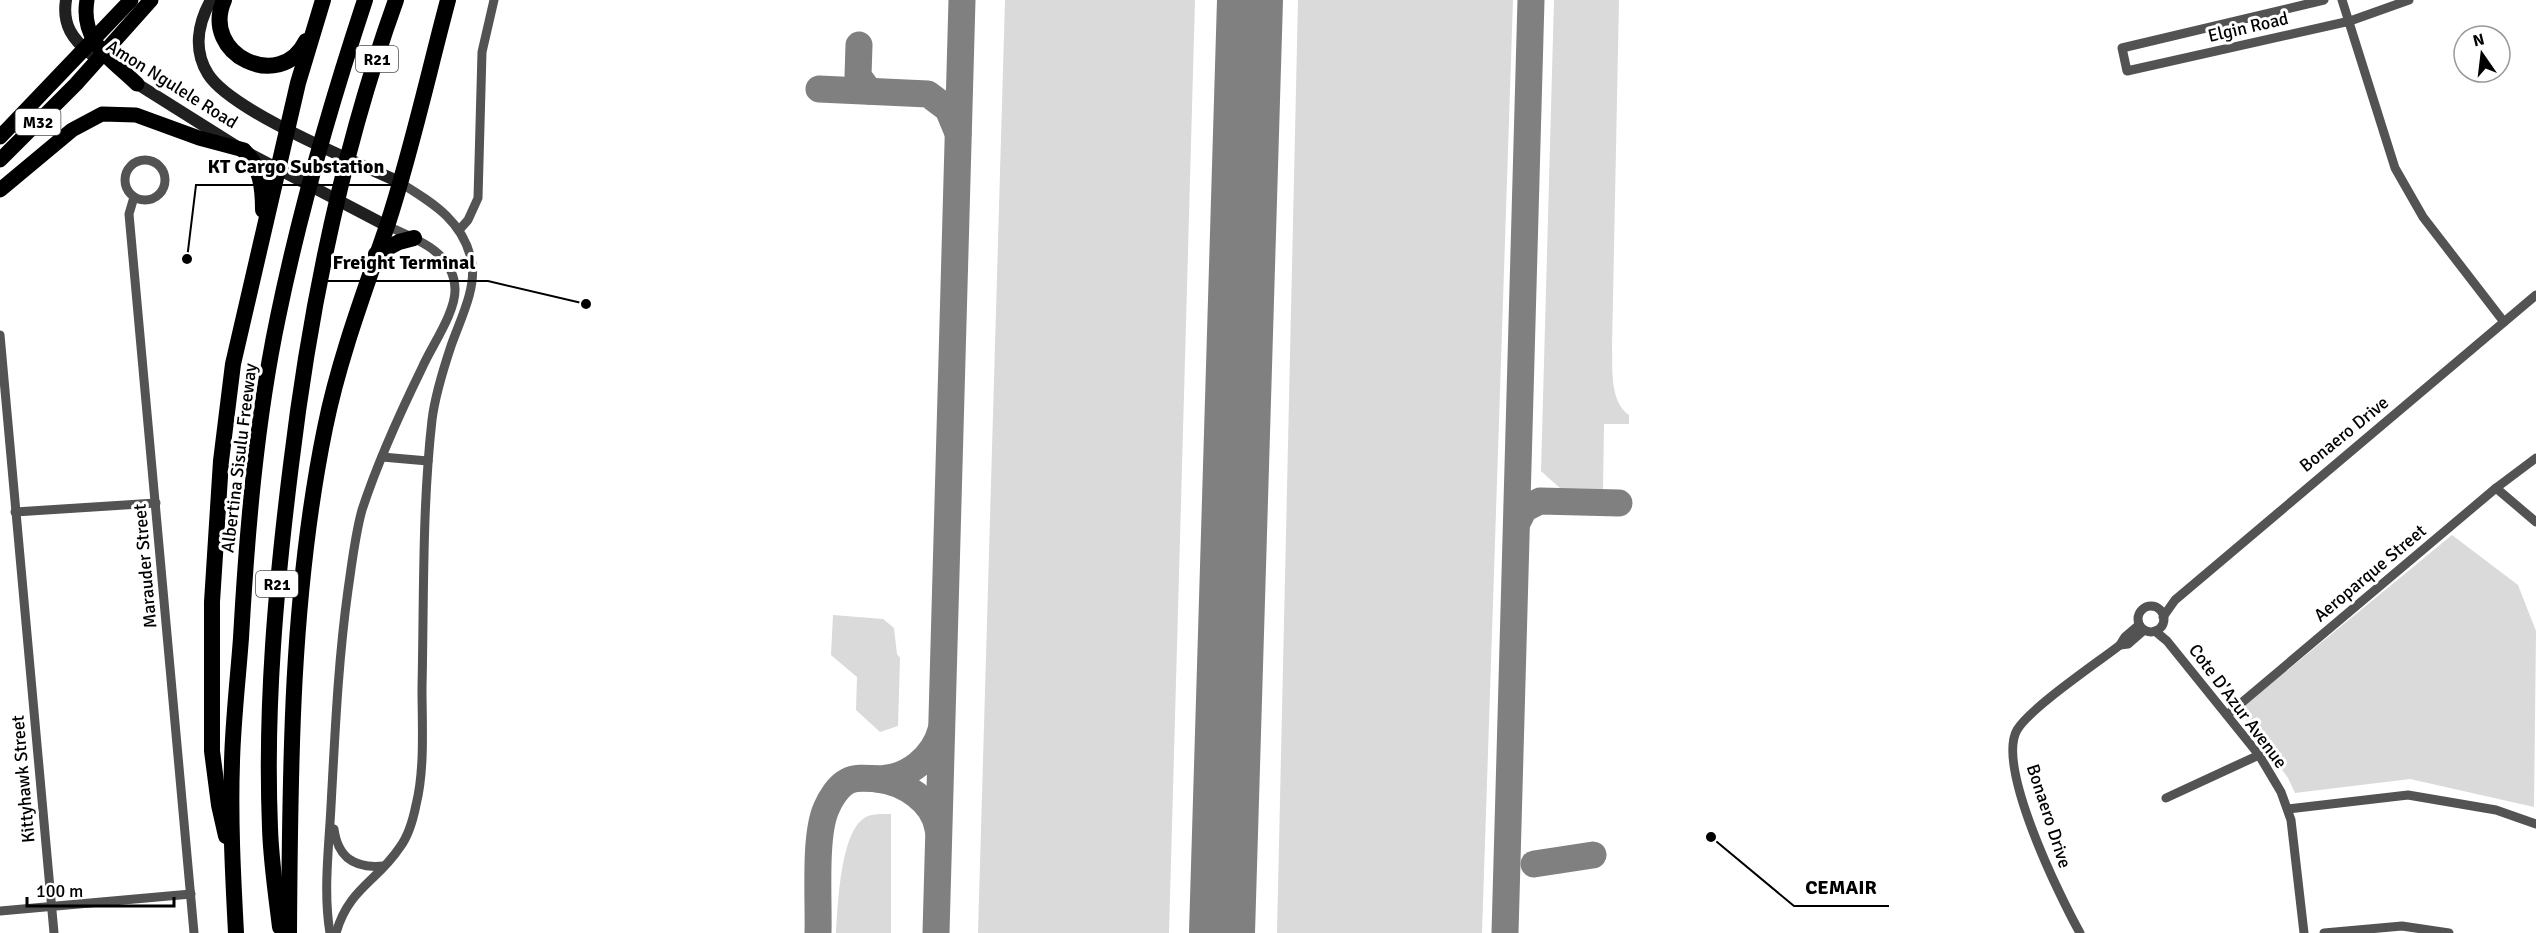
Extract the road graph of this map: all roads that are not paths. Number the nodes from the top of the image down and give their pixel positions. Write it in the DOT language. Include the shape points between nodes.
graph roads {
  1 [pos="66,0"];
  2 [pos="87,0"];
  3 [pos="131,0"];
  4 [pos="151,0"];
  5 [pos="211,0"];
  6 [pos="224,0"];
  7 [pos="323,0"];
  8 [pos="365,0"];
  9 [pos="396,0"];
  10 [pos="448,0"];
  11 [pos="494,0"];
  12 [pos="2324,0"];
  13 [pos="2342,0"];
  14 [pos="2409,0"];
  15 [pos="123,20"];
  16 [pos="2350,21"];
  17 [pos="137,84"];
  18 [pos="288,130"];
  19 [pos="0,137"];
  20 [pos="244,150"];
  21 [pos="0,160"];
  22 [pos="278,167"];
  23 [pos="399,182"];
  24 [pos="0,190"];
  25 [pos="134,197"];
  26 [pos="387,226"];
  27 [pos="263,229"];
  28 [pos="460,229"];
  29 [pos="414,238"];
  30 [pos="376,254"];
  31 [pos="2536,296"];
  32 [pos="2504,322"];
  33 [pos="0,335"];
  34 [pos="2,391"];
  35 [pos="382,457"];
  36 [pos="2536,458"];
  37 [pos="428,461"];
  38 [pos="2496,488"];
  39 [pos="156,503"];
  40 [pos="15,512"];
  41 [pos="2536,522"];
  42 [pos="2175,600"];
  43 [pos="2156,608"];
  44 [pos="2160,625"];
  45 [pos="2142,628"];
  46 [pos="2227,715"];
  47 [pos="2259,755"];
  48 [pos="2166,798"];
  49 [pos="332,806"];
  50 [pos="2288,809"];
  51 [pos="2536,824"];
  52 [pos="232,860"];
  53 [pos="384,866"];
  54 [pos="191,894"];
  55 [pos="51,906"];
  56 [pos="0,911"];
  57 [pos="54,933"];
  58 [pos="194,933"];
  59 [pos="236,933"];
  60 [pos="280,933"];
  61 [pos="289,933"];
  62 [pos="330,933"];
  63 [pos="336,933"];
  64 [pos="2080,933"];
  65 [pos="2304,933"];
  66 [pos="2324,933"];
  67 [pos="2449,933"];
  1 -- 17 [label="main road, Amon Ngulele Road" via="64,17 76,42"];
  2 -- 17 [label="main road" via="84,17 89,33"];
  3 -- 15 [label="main road, M32"];
  4 -- 15 [label="main road, M32"];
  5 -- 18 [label="main road, Amon Ngulele Road" via="198,33 208,74 223,91"];
  6 -- 7 [label="highway" via="219,25 228,45 244,60 272,65 289,61 300,51"];
  7 -- 18 [label="highway"];
  8 -- 52 [label="highway, Albertina Sisulu Freeway / R21" via="301,223 276,329 261,422 245,566 232,761"];
  9 -- 60 [label="highway, R21" via="359,118 328,238 310,329 277,575 270,828"];
  10 -- 23 [label="highway"];
  11 -- 28 [label="street" via="482,52 478,198"];
  12 -- 16 [label="street, Elgin Road" via="2121,48 2127,71"];
  13 -- 16 [label="street"];
  14 -- 16 [label="street, Elgin Road"];
  15 -- 19 [label="main road, M32" via="54,81"];
  15 -- 21 [label="main road, M32" via="76,84"];
  16 -- 32 [label="street" via="2395,168 2423,217"];
  17 -- 20 [label="main road, Amon Ngulele Road"];
  18 -- 22 [label="highway"];
  18 -- 23 [label="main road, Amon Ngulele Road"];
  20 -- 22 [label="main road, Amon Ngulele Road"];
  20 -- 24 [label="main road" via="136,115 102,114 72,130"];
  20 -- 27 [label="highway" via="259,174"];
  22 -- 26 [label="main road, Amon Ngulele Road"];
  22 -- 27 [label="highway"];
  23 -- 26 [label="highway"];
  23 -- 28 [label="street" via="434,204"];
  25 -- 25 [label="street, Marauder Street" via="124,181 126,171 141,160 151,160 164,174 161,192 144,200"];
  25 -- 39 [label="street, Marauder Street" via="129,214"];
  26 -- 29 [label="street"];
  26 -- 30 [label="highway"];
  27 -- 52 [label="highway" via="233,364 221,461 212,602 212,751"];
  28 -- 37 [label="street" via="473,276 442,373"];
  29 -- 30 [label="highway"];
  29 -- 35 [label="street" via="451,267 455,292"];
  30 -- 61 [label="highway" via="325,428 302,575 292,687"];
  31 -- 32 [label="street, Bonaero Drive"];
  32 -- 42 [label="street, Bonaero Drive"];
  33 -- 34 [label="street, Kittyhawk Street"];
  34 -- 40 [label="street, Kittyhawk Street"];
  35 -- 37 [label="street"];
  35 -- 49 [label="street" via="362,511 340,638"];
  36 -- 38 [label="street, Aeroparque Street"];
  37 -- 53 [label="street" via="418,794 408,834"];
  38 -- 41 [label="street"];
  38 -- 46 [label="street, Aeroparque Street"];
  39 -- 40 [label="street"];
  39 -- 54 [label="street, Marauder Street"];
  40 -- 55 [label="street, Kittyhawk Street"];
  42 -- 43 [label="street, Bonaero Drive"];
  42 -- 44 [label="street, Bonaero Drive"];
  43 -- 44 [label="street, Cote D'Azur Avenue"];
  43 -- 45 [label="street, Bonaero Drive" via="2144,608 2138,619"];
  44 -- 45 [label="street"];
  44 -- 46 [label="street, Cote D'Azur Avenue" via="2167,641"];
  45 -- 64 [label="street, Bonaero Drive" via="2128,644 2120,645 2025,721 2012,748 2018,781 2046,867"];
  46 -- 47 [label="street, Cote D'Azur Avenue"];
  47 -- 48 [label="street"];
  47 -- 50 [label="street, Cote D'Azur Avenue"];
  49 -- 53 [label="street" via="342,854 361,866"];
  49 -- 62 [label="street" via="328,866"];
  50 -- 51 [label="street" via="2408,795 2496,810"];
  50 -- 65 [label="street, Cote D'Azur Avenue"];
  52 -- 59 [label="highway, Albertina Sisulu Freeway / R21"];
  53 -- 63 [label="street" via="353,896"];
  54 -- 55 [label="street"];
  54 -- 58 [label="street, Marauder Street"];
  55 -- 56 [label="street"];
  55 -- 57 [label="street, Kittyhawk Street"];
  66 -- 67 [label="street" via="2402,926"];
}
